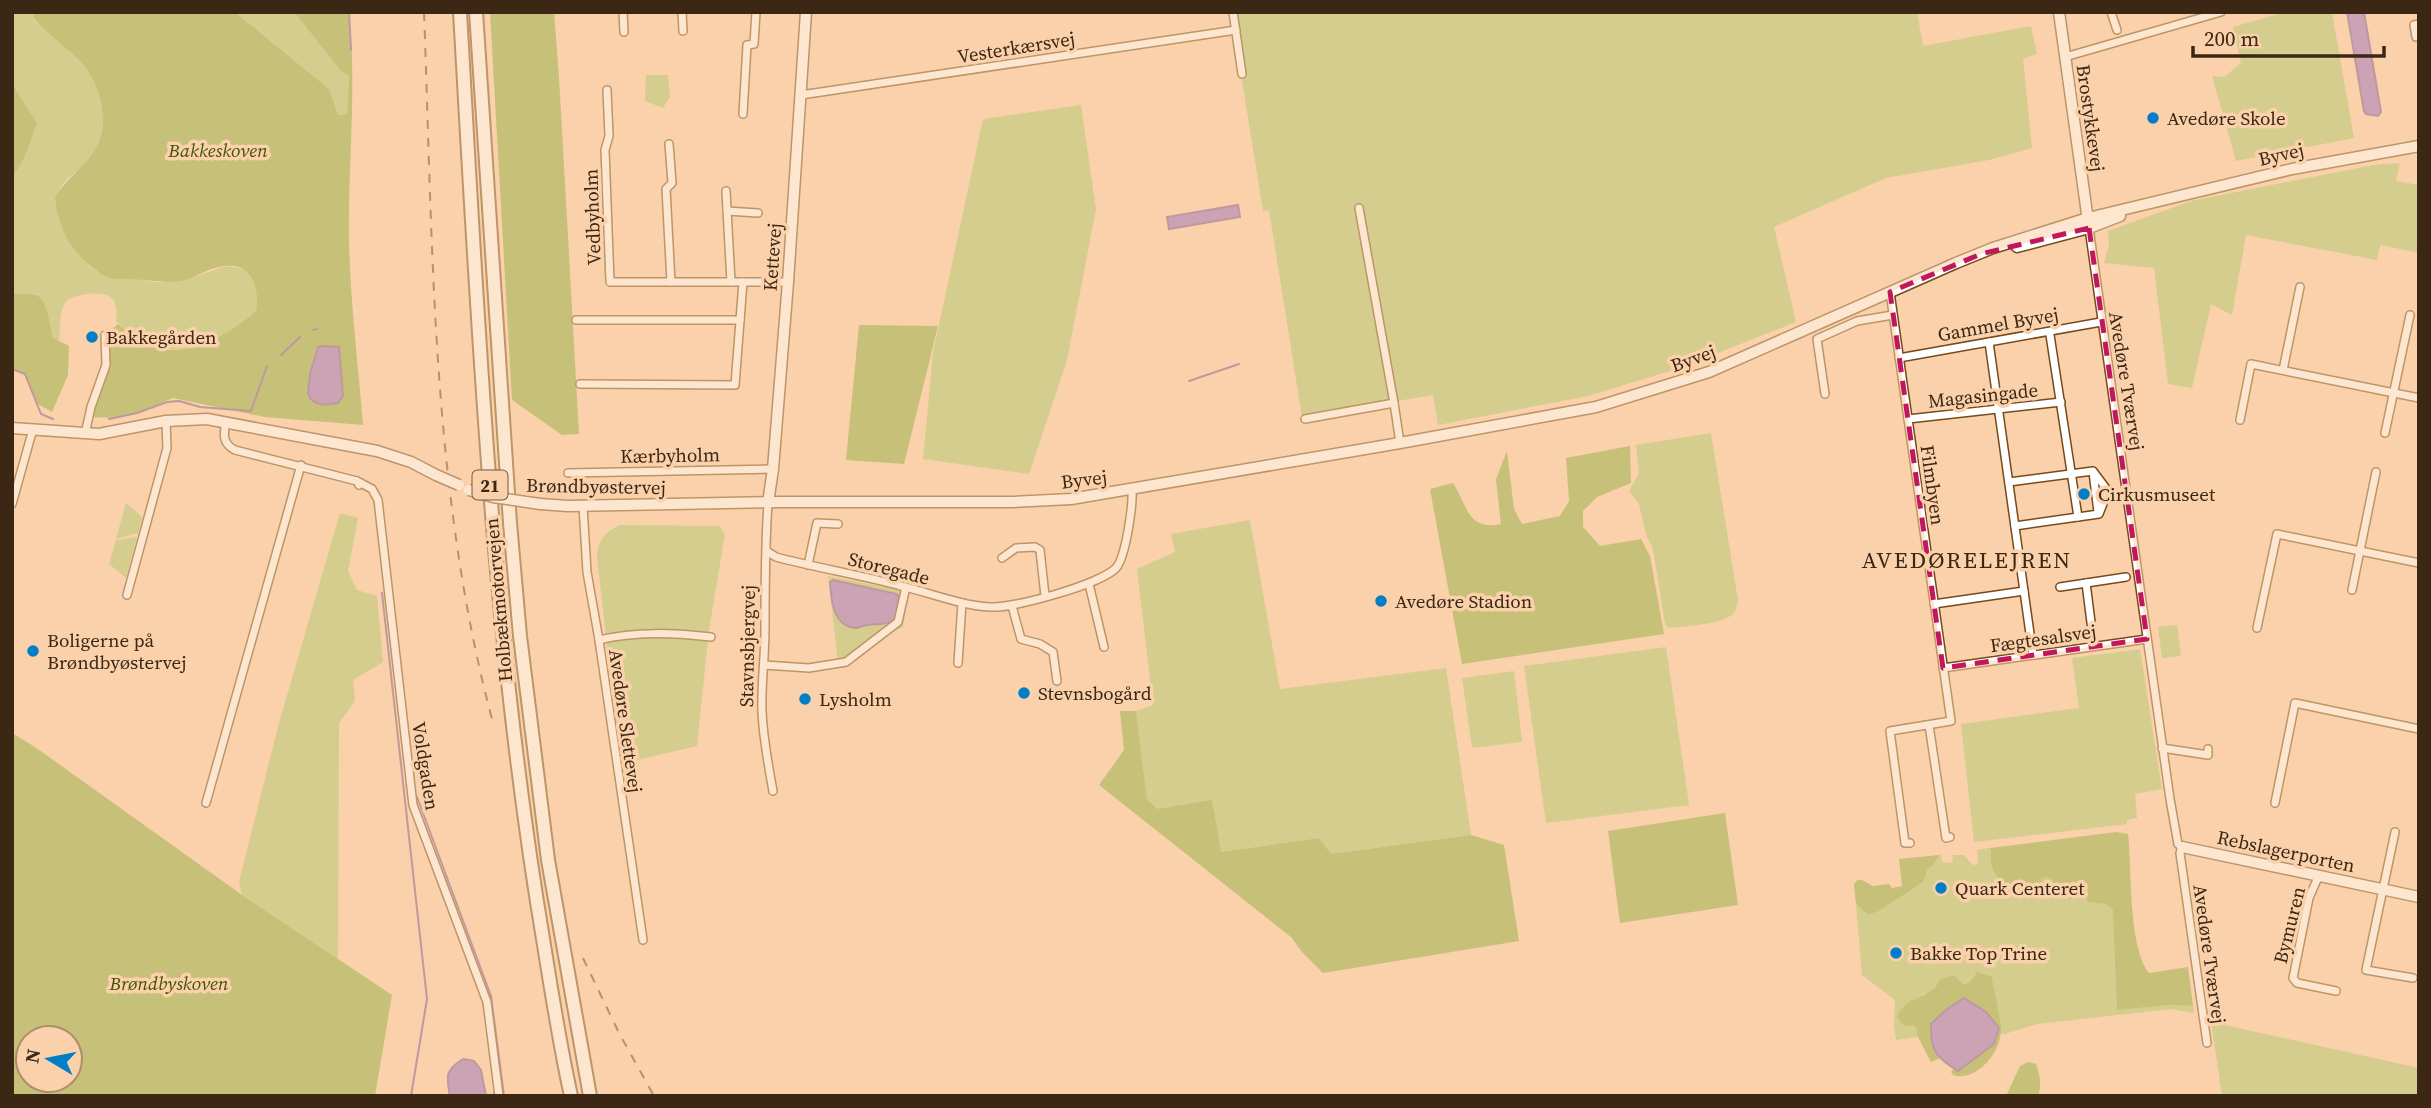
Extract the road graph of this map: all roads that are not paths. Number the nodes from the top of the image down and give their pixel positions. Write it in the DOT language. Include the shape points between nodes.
graph roads {
  1 [pos="460,12"];
  2 [pos="477,12"];
  3 [pos="623,12"];
  4 [pos="682,12"];
  5 [pos="756,12"];
  6 [pos="806,12"];
  7 [pos="1233,12"];
  8 [pos="2059,12"];
  9 [pos="2111,12"];
  10 [pos="2221,12"];
  11 [pos="2419,24"];
  12 [pos="1236,30"];
  13 [pos="2116,30"];
  14 [pos="683,31"];
  15 [pos="624,32"];
  16 [pos="2419,37"];
  17 [pos="2065,57"];
  18 [pos="1242,74"];
  19 [pos="607,90"];
  20 [pos="801,96"];
  21 [pos="743,114"];
  22 [pos="670,144"];
  23 [pos="2419,146"];
  24 [pos="726,191"];
  25 [pos="1359,208"];
  26 [pos="727,211"];
  27 [pos="758,213"];
  28 [pos="2088,223"];
  29 [pos="671,282"];
  30 [pos="731,282"];
  31 [pos="743,282"];
  32 [pos="788,282"];
  33 [pos="2300,287"];
  34 [pos="1890,292"];
  35 [pos="1893,315"];
  36 [pos="2410,315"];
  37 [pos="576,320"];
  38 [pos="740,320"];
  39 [pos="2101,322"];
  40 [pos="105,335"];
  41 [pos="2050,335"];
  42 [pos="1989,342"];
  43 [pos="1899,358"];
  44 [pos="2283,370"];
  45 [pos="580,384"];
  46 [pos="2393,393"];
  47 [pos="1825,394"];
  48 [pos="2419,398"];
  49 [pos="2061,402"];
  50 [pos="1394,403"];
  51 [pos="1998,409"];
  52 [pos="1305,419"];
  53 [pos="1908,419"];
  54 [pos="166,421"];
  55 [pos="2240,421"];
  56 [pos="226,422"];
  57 [pos="12,428"];
  58 [pos="33,429"];
  59 [pos="2385,433"];
  60 [pos="85,434"];
  61 [pos="1400,443"];
  62 [pos="301,466"];
  63 [pos="773,469"];
  64 [pos="2093,471"];
  65 [pos="2376,472"];
  66 [pos="568,473"];
  67 [pos="2072,473"];
  68 [pos="2009,482"];
  69 [pos="2127,488"];
  70 [pos="1132,490"];
  71 [pos="2108,491"];
  72 [pos="768,503"];
  73 [pos="12,504"];
  74 [pos="583,506"];
  75 [pos="2099,514"];
  76 [pos="2078,517"];
  77 [pos="838,524"];
  78 [pos="2015,526"];
  79 [pos="2360,551"];
  80 [pos="768,552"];
  81 [pos="1002,558"];
  82 [pos="2419,563"];
  83 [pos="808,565"];
  84 [pos="2126,577"];
  85 [pos="2086,583"];
  86 [pos="1089,584"];
  87 [pos="906,587"];
  88 [pos="2060,587"];
  89 [pos="2352,590"];
  90 [pos="2024,591"];
  91 [pos="127,595"];
  92 [pos="1045,596"];
  93 [pos="962,603"];
  94 [pos="1934,604"];
  95 [pos="1012,606"];
  96 [pos="2256,628"];
  97 [pos="710,637"];
  98 [pos="2147,639"];
  99 [pos="599,640"];
  100 [pos="2094,646"];
  101 [pos="1104,647"];
  102 [pos="2034,655"];
  103 [pos="958,663"];
  104 [pos="764,665"];
  105 [pos="1943,667"];
  106 [pos="1057,681"];
  107 [pos="1929,725"];
  108 [pos="2419,729"];
  109 [pos="2162,748"];
  110 [pos="2208,749"];
  111 [pos="773,791"];
  112 [pos="206,803"];
  113 [pos="2275,803"];
  114 [pos="2395,832"];
  115 [pos="1950,837"];
  116 [pos="1910,843"];
  117 [pos="2182,847"];
  118 [pos="2319,875"];
  119 [pos="2384,890"];
  120 [pos="2419,897"];
  121 [pos="643,940"];
  122 [pos="2413,978"];
  123 [pos="2336,991"];
  124 [pos="2207,1043"];
  125 [pos="499,1096"];
  126 [pos="571,1096"];
  127 [pos="590,1096"];
  1 -- 126 [label="highway, Holbækmotorvejen / 21" via="503,642 530,864"];
  2 -- 127 [label="highway, Holbækmotorvejen / 21" via="520,636 548,860"];
  3 -- 15 [label="street"];
  4 -- 14 [label="street"];
  5 -- 21 [label="street" via="754,44 747,46"];
  6 -- 20 [label="street, Kettevej"];
  7 -- 12 [label="street"];
  8 -- 17 [label="street, Brostykkevej"];
  9 -- 13 [label="street"];
  10 -- 17 [label="street"];
  11 -- 16 [label="street" via="2414,25"];
  12 -- 18 [label="street"];
  12 -- 20 [label="street, Vesterkærsvej"];
  17 -- 28 [label="street, Brostykkevej"];
  19 -- 29 [label="street, Vedbyholm" via="610,282"];
  20 -- 32 [label="street, Kettevej"];
  22 -- 29 [label="street" via="672,183 666,189"];
  23 -- 28 [label="street, Byvej" via="2292,169 2153,202"];
  24 -- 26 [label="street"];
  25 -- 50 [label="street"];
  26 -- 27 [label="street"];
  26 -- 30 [label="street"];
  28 -- 34 [label="street, Byvej" via="1981,254"];
  28 -- 39 [label="street, Avedøre Tværvej"];
  29 -- 30 [label="street, Vedbyholm"];
  30 -- 31 [label="street, Vedbyholm"];
  31 -- 32 [label="street, Vedbyholm"];
  31 -- 38 [label="street"];
  32 -- 63 [label="street, Kettevej"];
  33 -- 44 [label="street"];
  34 -- 35 [label="street, Filmbyen"];
  34 -- 61 [label="street, Byvej" via="1709,372 1653,390 1596,407"];
  35 -- 43 [label="street, Filmbyen"];
  35 -- 47 [label="street" via="1857,321 1817,339"];
  36 -- 46 [label="street"];
  37 -- 38 [label="street"];
  38 -- 45 [label="street" via="735,385"];
  39 -- 42 [label="street, Gammel Byvej"];
  39 -- 69 [label="street, Avedøre Tværvej"];
  40 -- 60 [label="street" via="106,365"];
  41 -- 49 [label="street"];
  42 -- 43 [label="street, Gammel Byvej"];
  42 -- 51 [label="street"];
  43 -- 53 [label="street, Filmbyen"];
  44 -- 46 [label="street"];
  44 -- 55 [label="street" via="2251,364"];
  46 -- 48 [label="street"];
  46 -- 59 [label="street"];
  49 -- 51 [label="street, Magasingade"];
  49 -- 67 [label="street"];
  50 -- 52 [label="street"];
  50 -- 61 [label="street"];
  51 -- 53 [label="street, Magasingade"];
  51 -- 68 [label="street"];
  53 -- 94 [label="street, Filmbyen"];
  54 -- 56 [label="street, Brøndbyøstervej"];
  54 -- 60 [label="street, Brøndbyøstervej"];
  54 -- 91 [label="street" via="167,449"];
  56 -- 62 [label="street" via="224,439 230,448"];
  56 -- 74 [label="street, Brøndbyøstervej, bridge" via="377,451 493,497"];
  57 -- 58 [label="street, Brøndbyøstervej"];
  58 -- 60 [label="street, Brøndbyøstervej"];
  58 -- 73 [label="street"];
  61 -- 70 [label="street, Byvej"];
  62 -- 112 [label="street"];
  62 -- 125 [label="street, Voldgaden" via="372,489 378,500 413,805 487,1002"];
  63 -- 66 [label="street, Kærbyholm"];
  63 -- 72 [label="street, Kettevej"];
  64 -- 67 [label="street"];
  64 -- 71 [label="street"];
  64 -- 75 [label="street"];
  65 -- 79 [label="street"];
  67 -- 68 [label="street"];
  67 -- 76 [label="street"];
  68 -- 78 [label="street"];
  69 -- 71 [label="street"];
  69 -- 98 [label="street, Avedøre Tværvej"];
  70 -- 72 [label="street, Byvej" via="1013,502"];
  70 -- 86 [label="street, Storegade" via="1116,568"];
  71 -- 75 [label="street"];
  72 -- 74 [label="street, Brøndbyøstervej"];
  72 -- 80 [label="street, Stavnsbjergvej"];
  74 -- 99 [label="street, Avedøre Slettevej" via="587,572"];
  75 -- 76 [label="street"];
  76 -- 78 [label="street"];
  77 -- 83 [label="street, Storegade" via="817,523"];
  78 -- 90 [label="street"];
  79 -- 82 [label="street"];
  79 -- 89 [label="street"];
  79 -- 96 [label="street" via="2277,534"];
  80 -- 83 [label="street, Storegade"];
  80 -- 104 [label="street, Stavnsbjergvej"];
  81 -- 92 [label="street" via="1016,548 1040,550"];
  83 -- 87 [label="street, Storegade"];
  84 -- 85 [label="street"];
  85 -- 88 [label="street"];
  85 -- 100 [label="street"];
  86 -- 92 [label="street, Storegade"];
  86 -- 101 [label="street"];
  87 -- 93 [label="street, Storegade"];
  87 -- 104 [label="street" via="898,622 846,662 809,668"];
  90 -- 94 [label="street"];
  90 -- 102 [label="street"];
  92 -- 95 [label="street, Storegade"];
  93 -- 95 [label="street, Storegade"];
  93 -- 103 [label="street"];
  94 -- 105 [label="street, Filmbyen"];
  95 -- 106 [label="street" via="1020,639 1040,643 1053,652"];
  97 -- 99 [label="street" via="642,633"];
  98 -- 100 [label="street, Fægtesalsvej"];
  98 -- 109 [label="street, Avedøre Tværvej"];
  99 -- 121 [label="street, Avedøre Slettevej"];
  100 -- 102 [label="street, Fægtesalsvej"];
  102 -- 105 [label="street, Fægtesalsvej"];
  104 -- 111 [label="street, Stavnsbjergvej" via="762,711"];
  105 -- 107 [label="street, Filmbyen" via="1951,721"];
  107 -- 115 [label="street" via="1945,838"];
  107 -- 116 [label="street" via="1890,731 1905,843"];
  108 -- 113 [label="street" via="2295,703"];
  109 -- 110 [label="street" via="2208,755"];
  109 -- 117 [label="street, Avedøre Tværvej"];
  114 -- 119 [label="street"];
  117 -- 118 [label="street, Rebslagerporten"];
  117 -- 124 [label="street, Avedøre Tværvej"];
  118 -- 119 [label="street, Rebslagerporten"];
  118 -- 123 [label="street, Bymuren" via="2309,898 2293,978 2297,983"];
  119 -- 120 [label="street, Rebslagerporten"];
  119 -- 122 [label="street" via="2367,970"];
}
